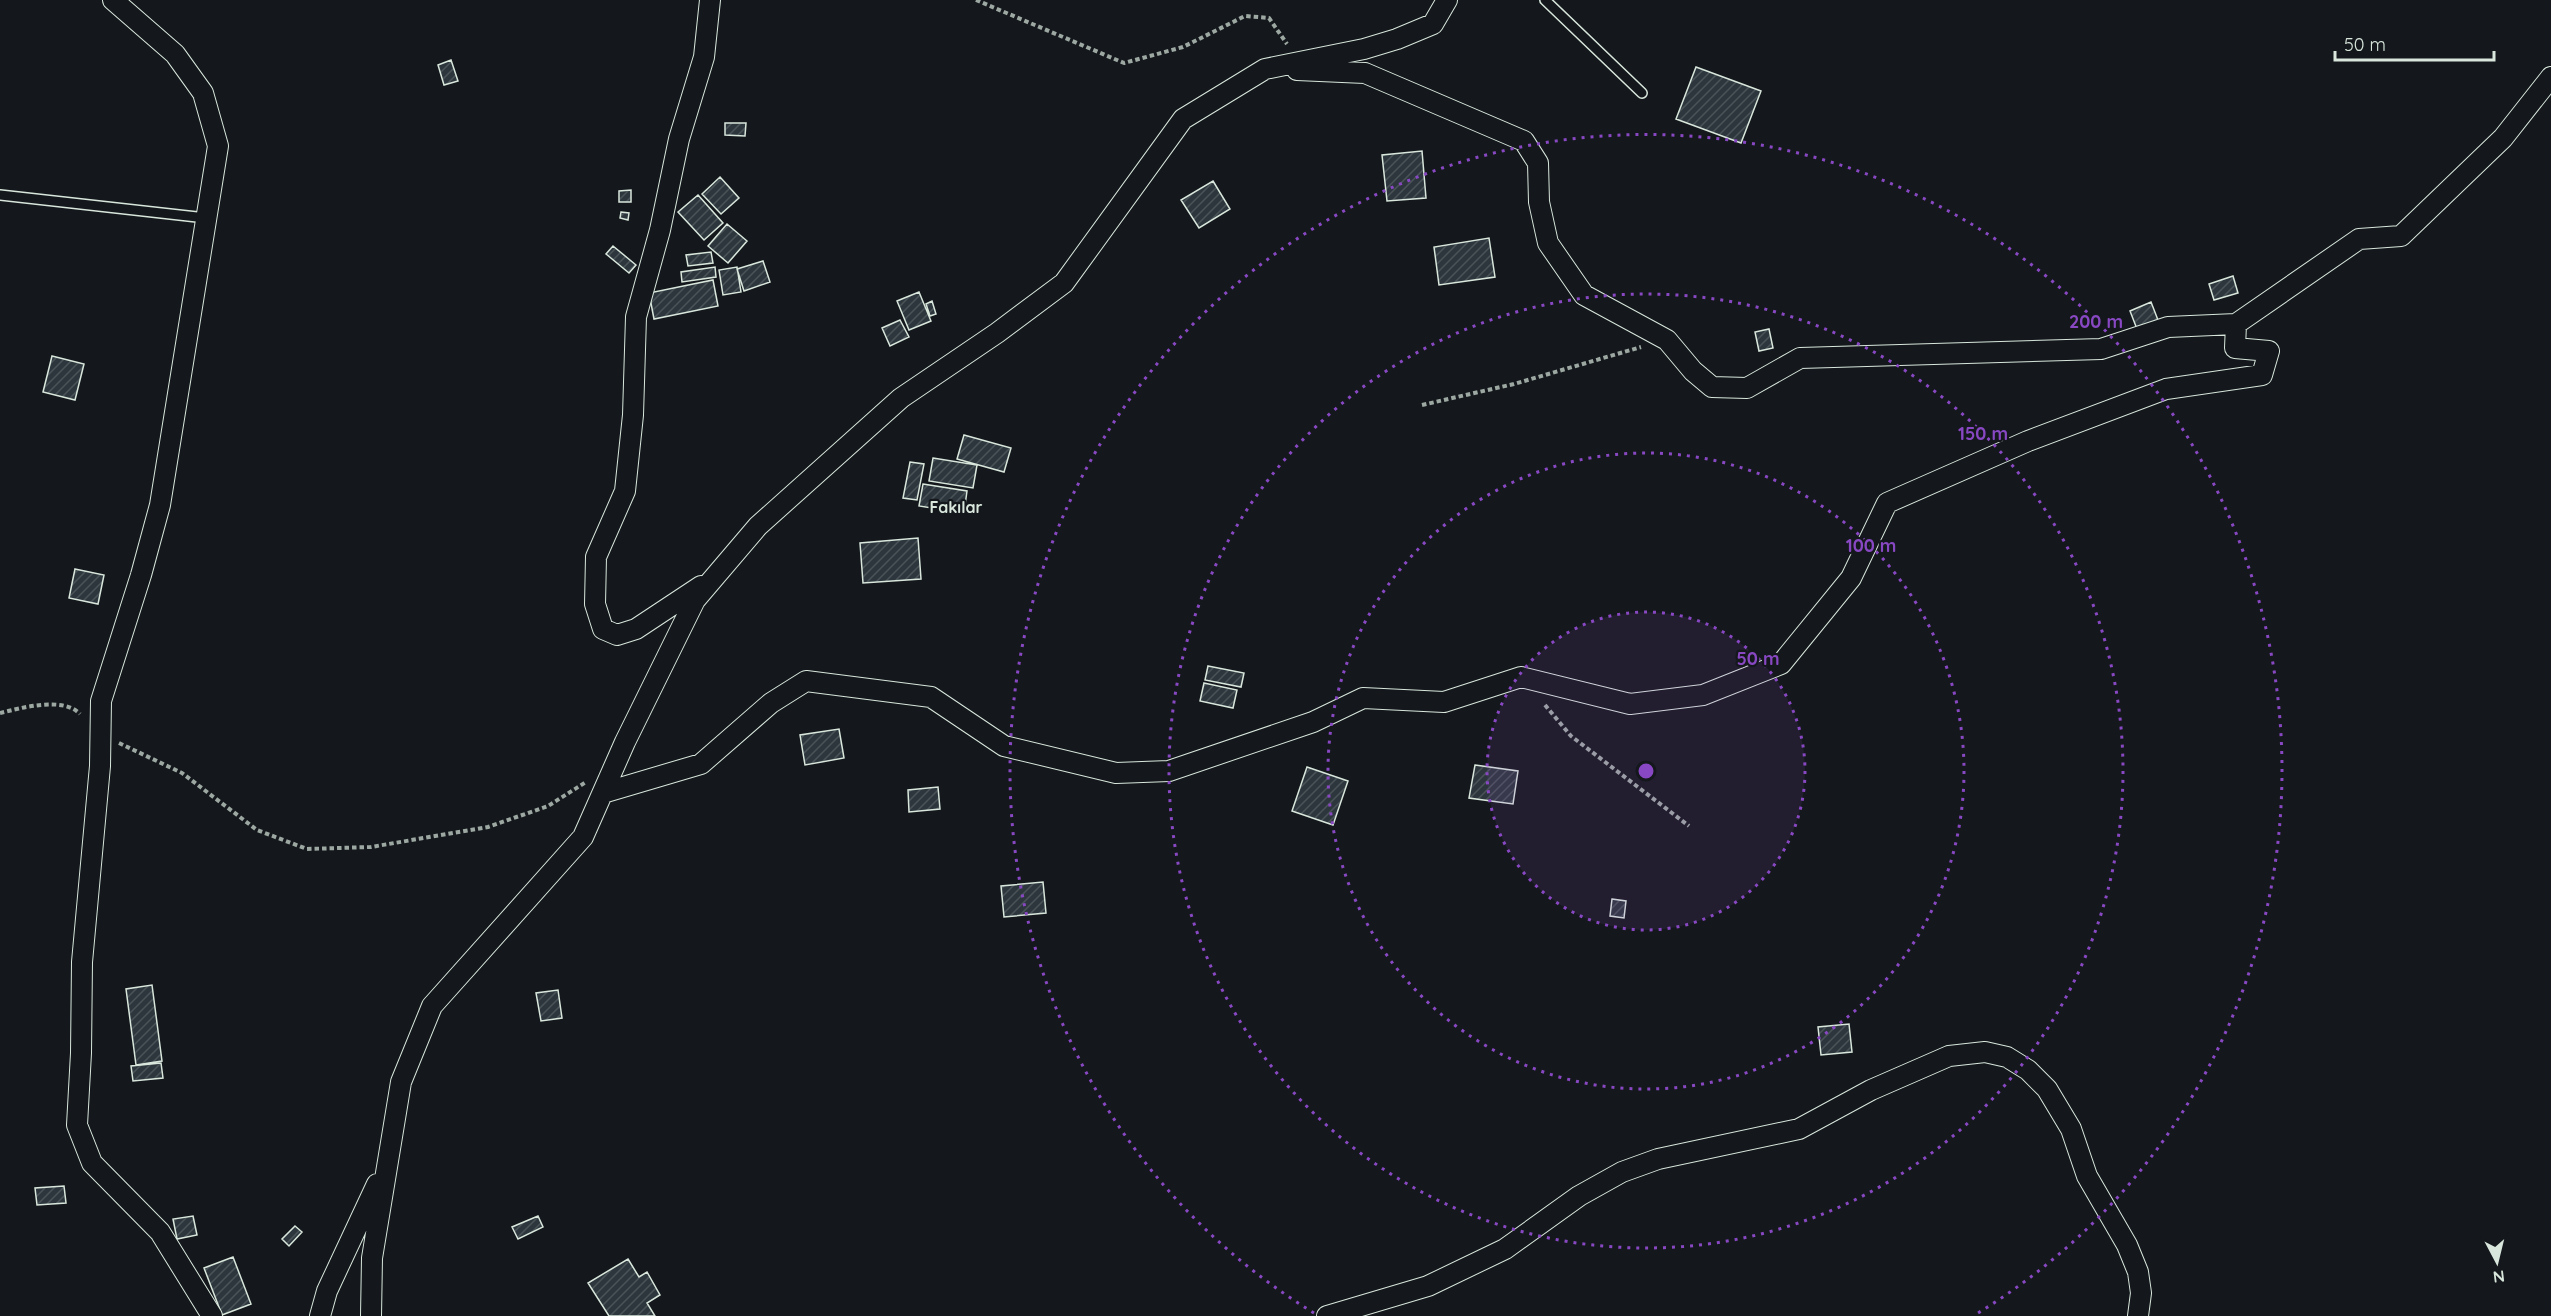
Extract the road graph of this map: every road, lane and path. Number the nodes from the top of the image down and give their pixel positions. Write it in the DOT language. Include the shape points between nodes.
graph roads {
  1 [pos="113,0"];
  2 [pos="710,0"];
  3 [pos="976,0"];
  4 [pos="1448,0"];
  5 [pos="1545,0"];
  6 [pos="1299,62"];
  7 [pos="1265,69"];
  8 [pos="2551,77"];
  9 [pos="1642,93"];
  10 [pos="0,195"];
  11 [pos="206,218"];
  12 [pos="2236,324"];
  13 [pos="1667,340"];
  14 [pos="1422,405"];
  15 [pos="714,577"];
  16 [pos="1542,702"];
  17 [pos="0,713"];
  18 [pos="101,734"];
  19 [pos="587,781"];
  20 [pos="603,793"];
  21 [pos="1689,826"];
  22 [pos="387,1162"];
  23 [pos="212,1316"];
  24 [pos="320,1316"];
  25 [pos="371,1316"];
  26 [pos="1327,1316"];
  27 [pos="2138,1316"];
  1 -- 11 [label="street" via="175,54 202,93 218,146"];
  2 -- 15 [label="street" via="704,57 679,139 636,317 633,415 625,491 596,556 595,604 603,629 617,635 636,629"];
  3 -- 6 [label="path" via="1124,63 1183,47 1245,16 1269,18"];
  4 -- 6 [label="street" via="1433,24 1406,36"];
  5 -- 9 [label="lane"];
  6 -- 7 [label="street"];
  7 -- 13 [label="street" via="1365,73 1524,141 1538,163 1539,202 1548,243 1584,295"];
  7 -- 15 [label="street" via="1183,119 1064,283 901,398 758,526"];
  8 -- 12 [label="street" via="2503,138 2401,236 2359,239"];
  10 -- 11 [label="lane"];
  11 -- 18 [label="street" via="160,505 101,700"];
  12 -- 13 [label="street" via="2168,327 2100,349 1800,358 1748,388 1712,387"];
  12 -- 20 [label="street" via="2235,348 2269,351 2262,375 2166,389 2028,441 1887,503 1851,578 1781,664 1703,695 1630,704 1521,677 1444,702 1363,698 1313,722 1169,771 1116,773 1004,746 931,697 806,681 771,703 701,764"];
  13 -- 14 [label="path" via="1514,384"];
  15 -- 20 [label="street" via="695,600"];
  16 -- 21 [label="path" via="1571,736"];
  17 -- 18 [label="path" via="43,703 76,709"];
  18 -- 19 [label="path" via="182,773 257,830 307,849 371,847 488,827 548,806"];
  18 -- 23 [label="street" via="82,962 77,1125 92,1163 160,1232"];
  20 -- 22 [label="street" via="583,837 432,1006 401,1082"];
  22 -- 24 [label="street" via="327,1290"];
  22 -- 25 [label="street" via="372,1258"];
  26 -- 27 [label="street" via="1428,1286 1505,1249 1579,1196 1622,1173 1658,1159 1799,1129 1871,1090 1949,1056 1985,1052 2007,1057 2028,1070 2047,1089 2071,1130 2087,1176 2138,1272"];
}
